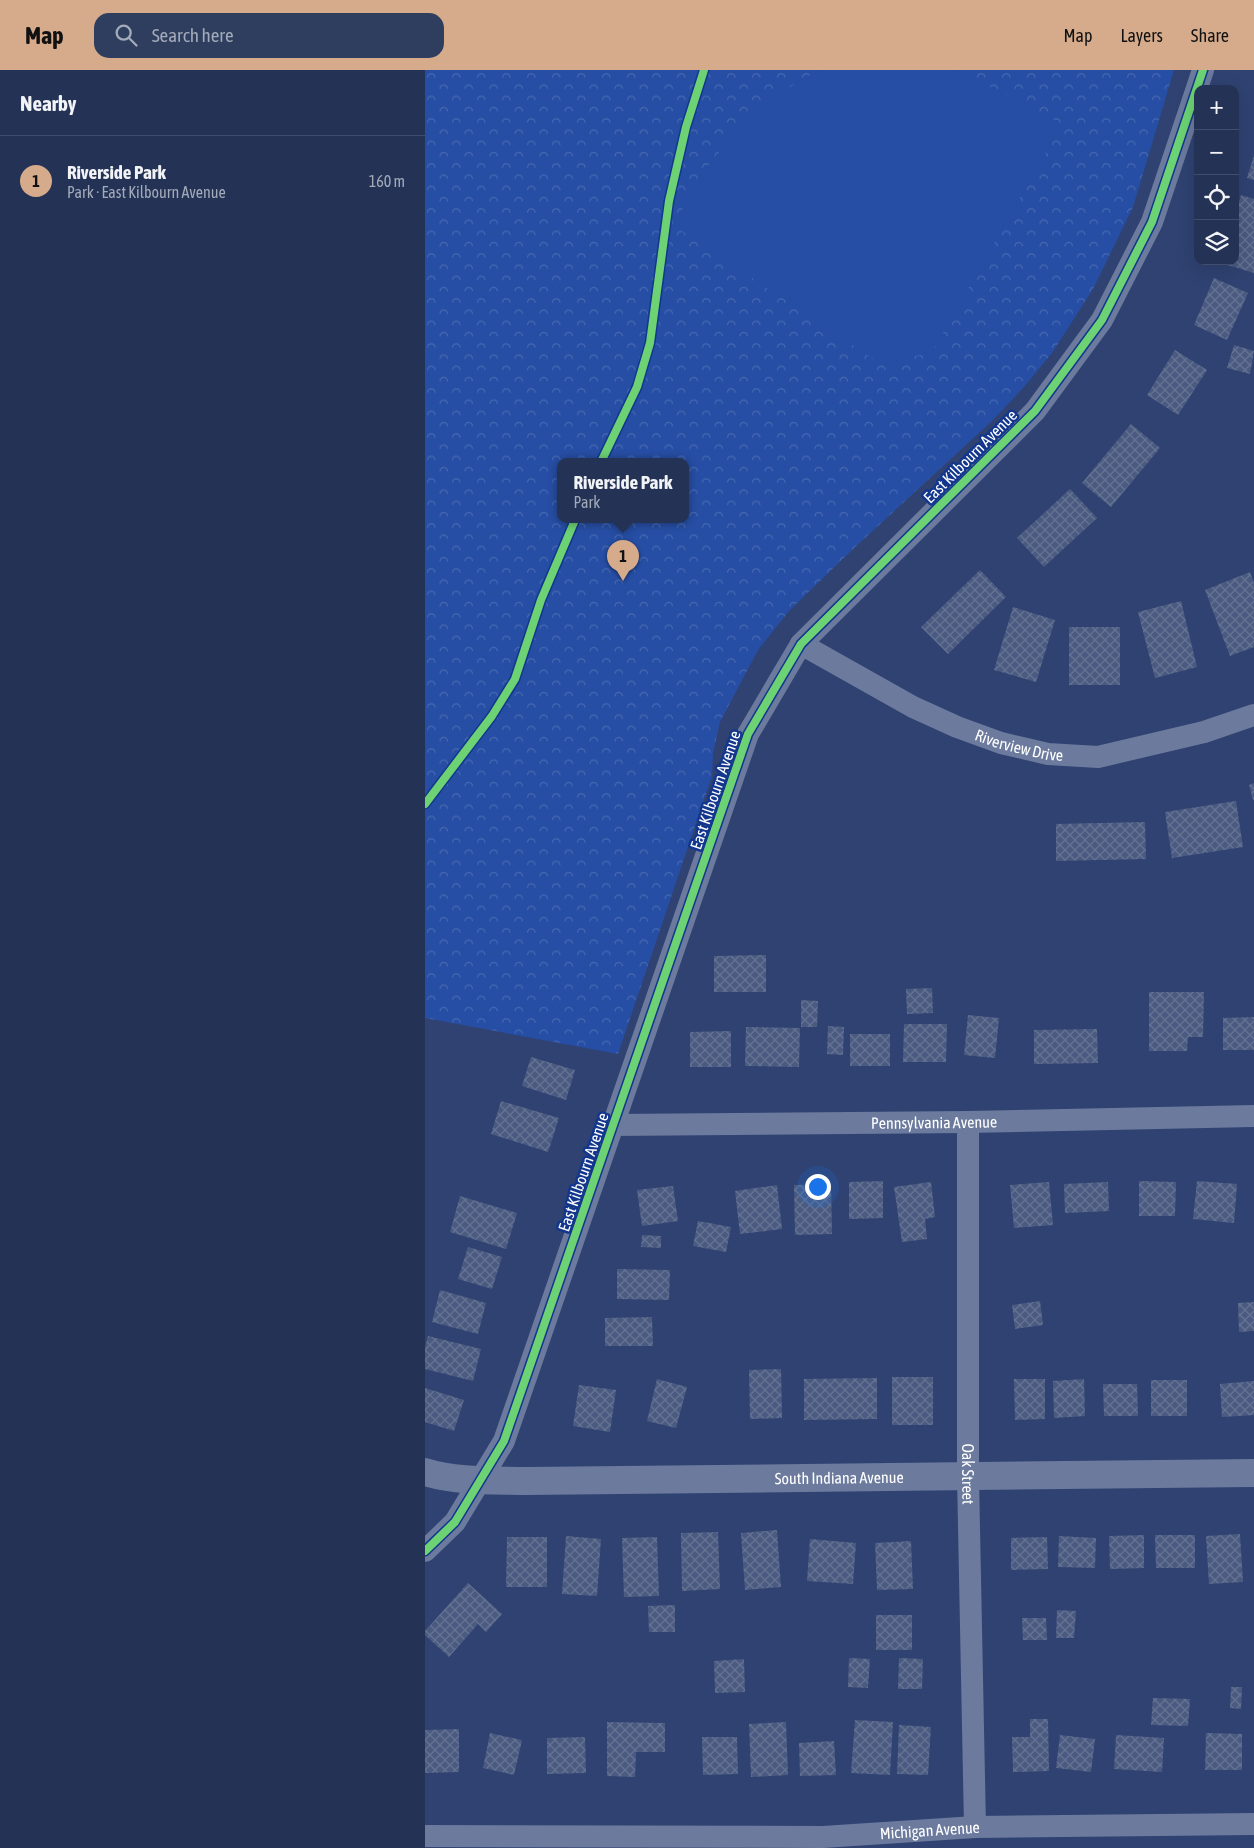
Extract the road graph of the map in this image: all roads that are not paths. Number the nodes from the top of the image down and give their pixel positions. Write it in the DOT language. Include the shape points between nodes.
graph roads {
  1 [pos="1203,70"];
  2 [pos="801,644"];
  3 [pos="1254,715"];
  4 [pos="1254,1116"];
  5 [pos="968,1122"];
  6 [pos="613,1125"];
  7 [pos="425,1472"];
  8 [pos="1254,1473"];
  9 [pos="968,1477"];
  10 [pos="482,1480"];
  11 [pos="425,1551"];
  12 [pos="1254,1824"];
  13 [pos="975,1828"];
  14 [pos="425,1836"];
  15 [pos="823,1842"];
  1 -- 2 [label="street, East Kilbourn Avenue" via="1152,222 1102,320 1035,411"];
  2 -- 3 [label="street, Riverview Drive" via="913,707 957,727 1001,743 1048,754 1098,758 1204,732"];
  2 -- 6 [label="street, East Kilbourn Avenue" via="748,734"];
  4 -- 5 [label="street, Pennsylvania Avenue"];
  5 -- 6 [label="street, Pennsylvania Avenue"];
  5 -- 9 [label="street, Oak Street"];
  6 -- 10 [label="street, East Kilbourn Avenue" via="504,1441"];
  7 -- 10 [label="street, South Indiana Avenue"];
  8 -- 9 [label="street, South Indiana Avenue"];
  9 -- 10 [label="street, South Indiana Avenue"];
  9 -- 13 [label="street, Oak Street"];
  10 -- 11 [label="street, East Kilbourn Avenue" via="455,1522"];
  12 -- 13 [label="street, Michigan Avenue"];
  13 -- 15 [label="street, Michigan Avenue"];
  14 -- 15 [label="street, Michigan Avenue"];
}
